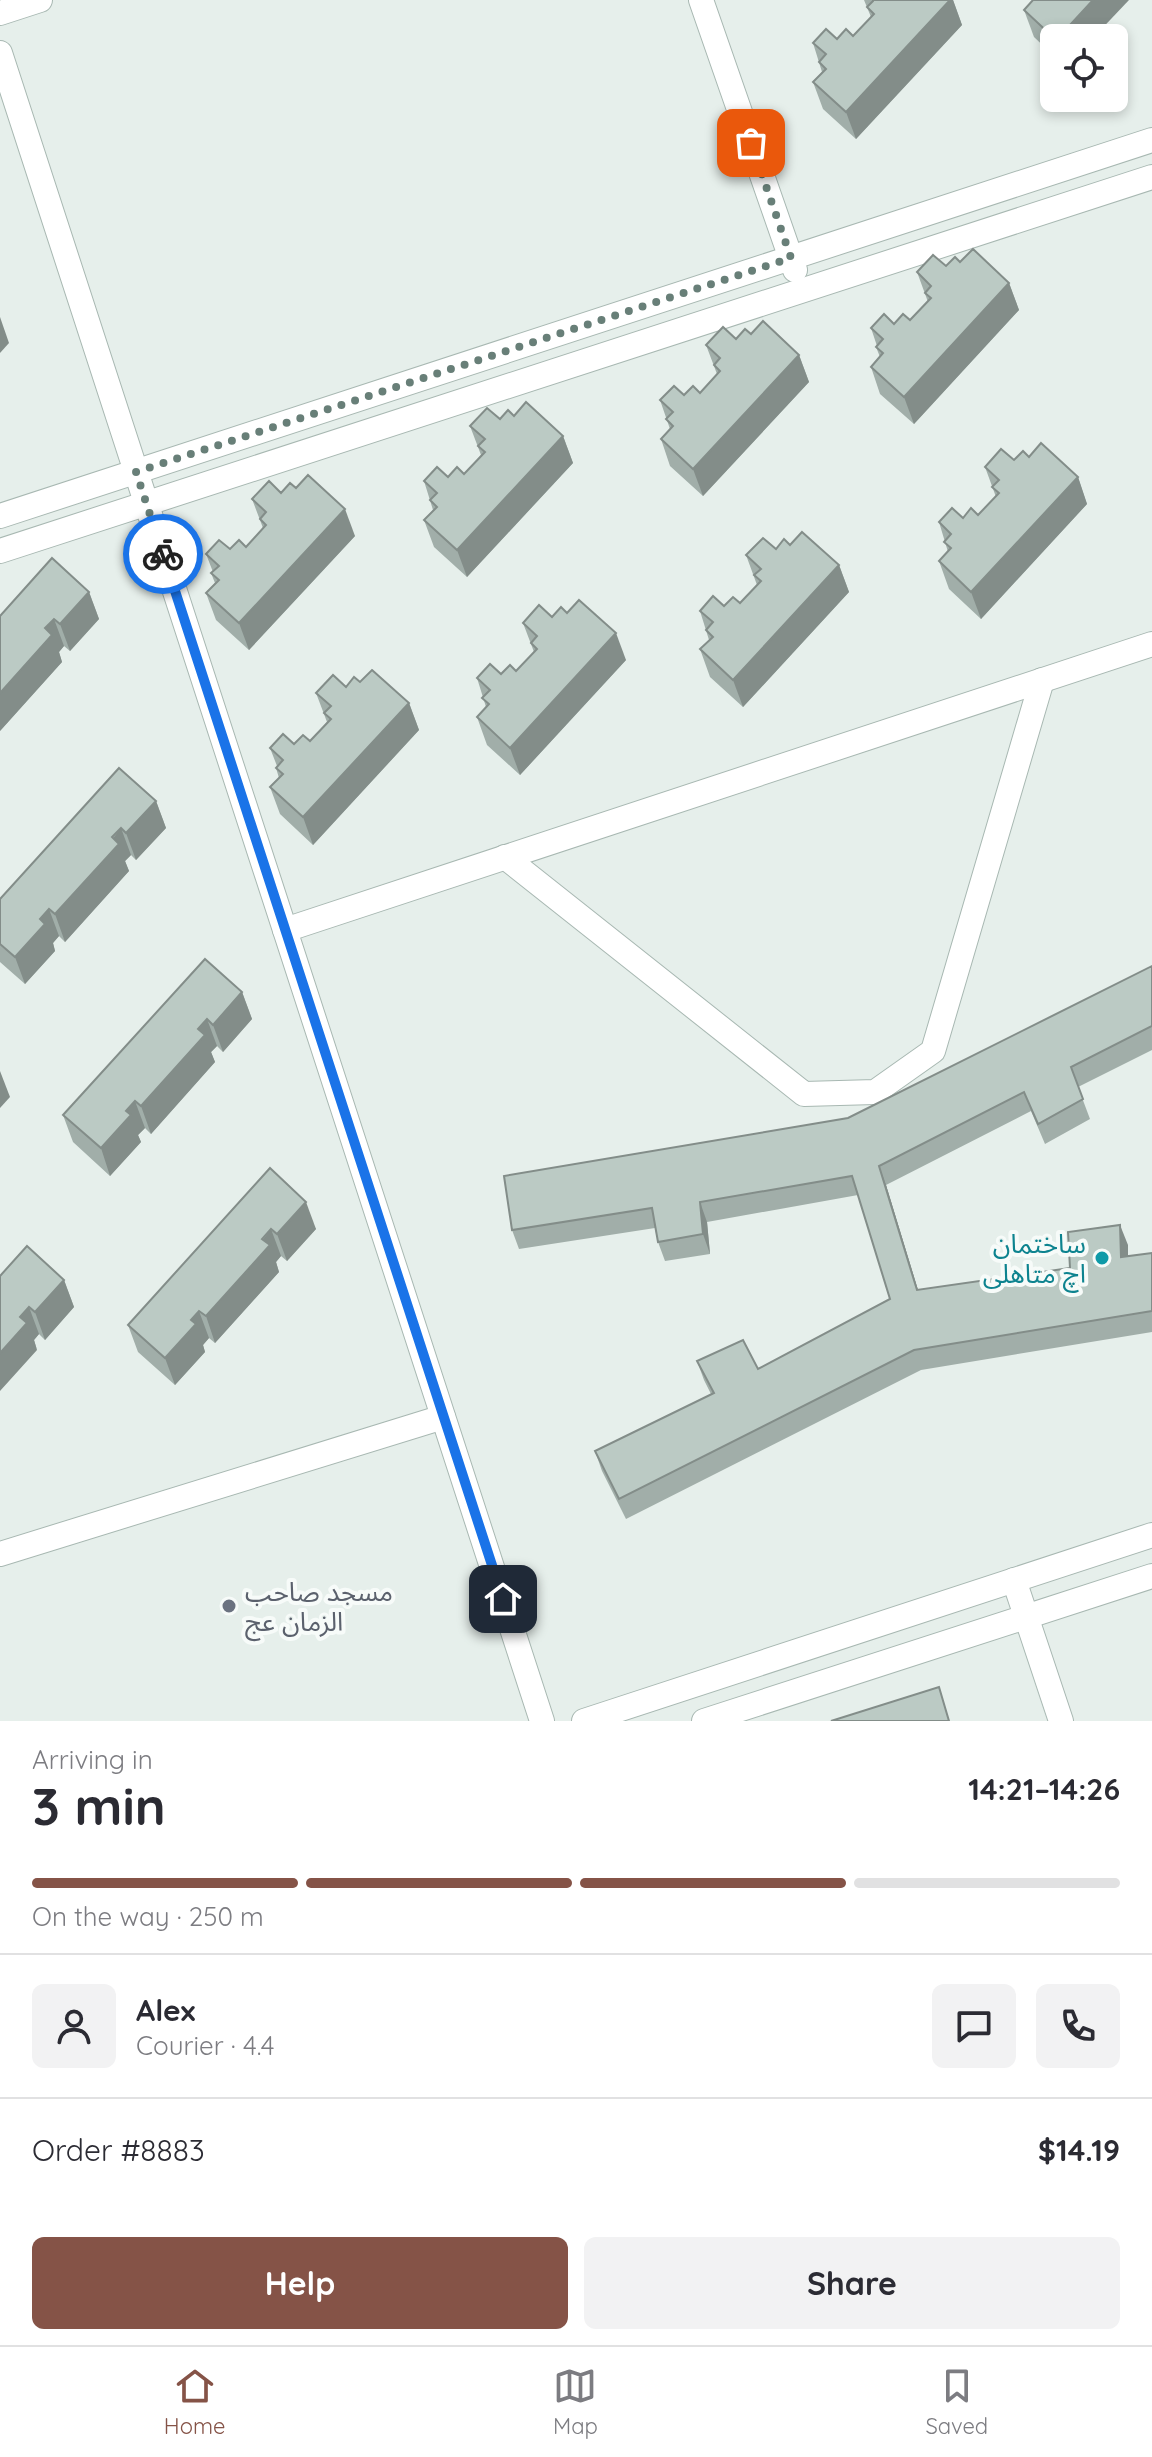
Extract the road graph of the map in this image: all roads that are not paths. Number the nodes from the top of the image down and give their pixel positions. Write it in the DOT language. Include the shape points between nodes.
graph roads {
  1 [pos="40,0"];
  2 [pos="701,0"];
  3 [pos="0,13"];
  4 [pos="0,53"];
  5 [pos="1152,140"];
  6 [pos="1152,177"];
  7 [pos="791,258"];
  8 [pos="803,291"];
  9 [pos="136,472"];
  10 [pos="146,504"];
  11 [pos="0,516"];
  12 [pos="0,551"];
  13 [pos="1152,644"];
  14 [pos="1042,680"];
  15 [pos="505,857"];
  16 [pos="285,930"];
  17 [pos="443,1417"];
  18 [pos="1152,1535"];
  19 [pos="0,1554"];
  20 [pos="1152,1576"];
  21 [pos="1014,1580"];
  22 [pos="1026,1617"];
  23 [pos="542,1721"];
  24 [pos="584,1721"];
  25 [pos="704,1721"];
  26 [pos="1061,1721"];
  1 -- 3 [label="street"];
  2 -- 7 [label="street"];
  4 -- 9 [label="street"];
  5 -- 7 [label="street"];
  6 -- 8 [label="street"];
  7 -- 8 [label="street"];
  7 -- 9 [label="street"];
  8 -- 10 [label="street"];
  9 -- 10 [label="street"];
  9 -- 11 [label="street"];
  10 -- 12 [label="street"];
  10 -- 16 [label="street"];
  13 -- 14 [label="street"];
  14 -- 15 [label="street"];
  14 -- 15 [label="street" via="933,1051 875,1092 804,1094"];
  15 -- 16 [label="street"];
  16 -- 17 [label="street"];
  17 -- 19 [label="street"];
  17 -- 23 [label="street"];
  18 -- 21 [label="street"];
  20 -- 22 [label="street"];
  21 -- 22 [label="street"];
  21 -- 24 [label="street"];
  22 -- 25 [label="street"];
  22 -- 26 [label="street"];
}
